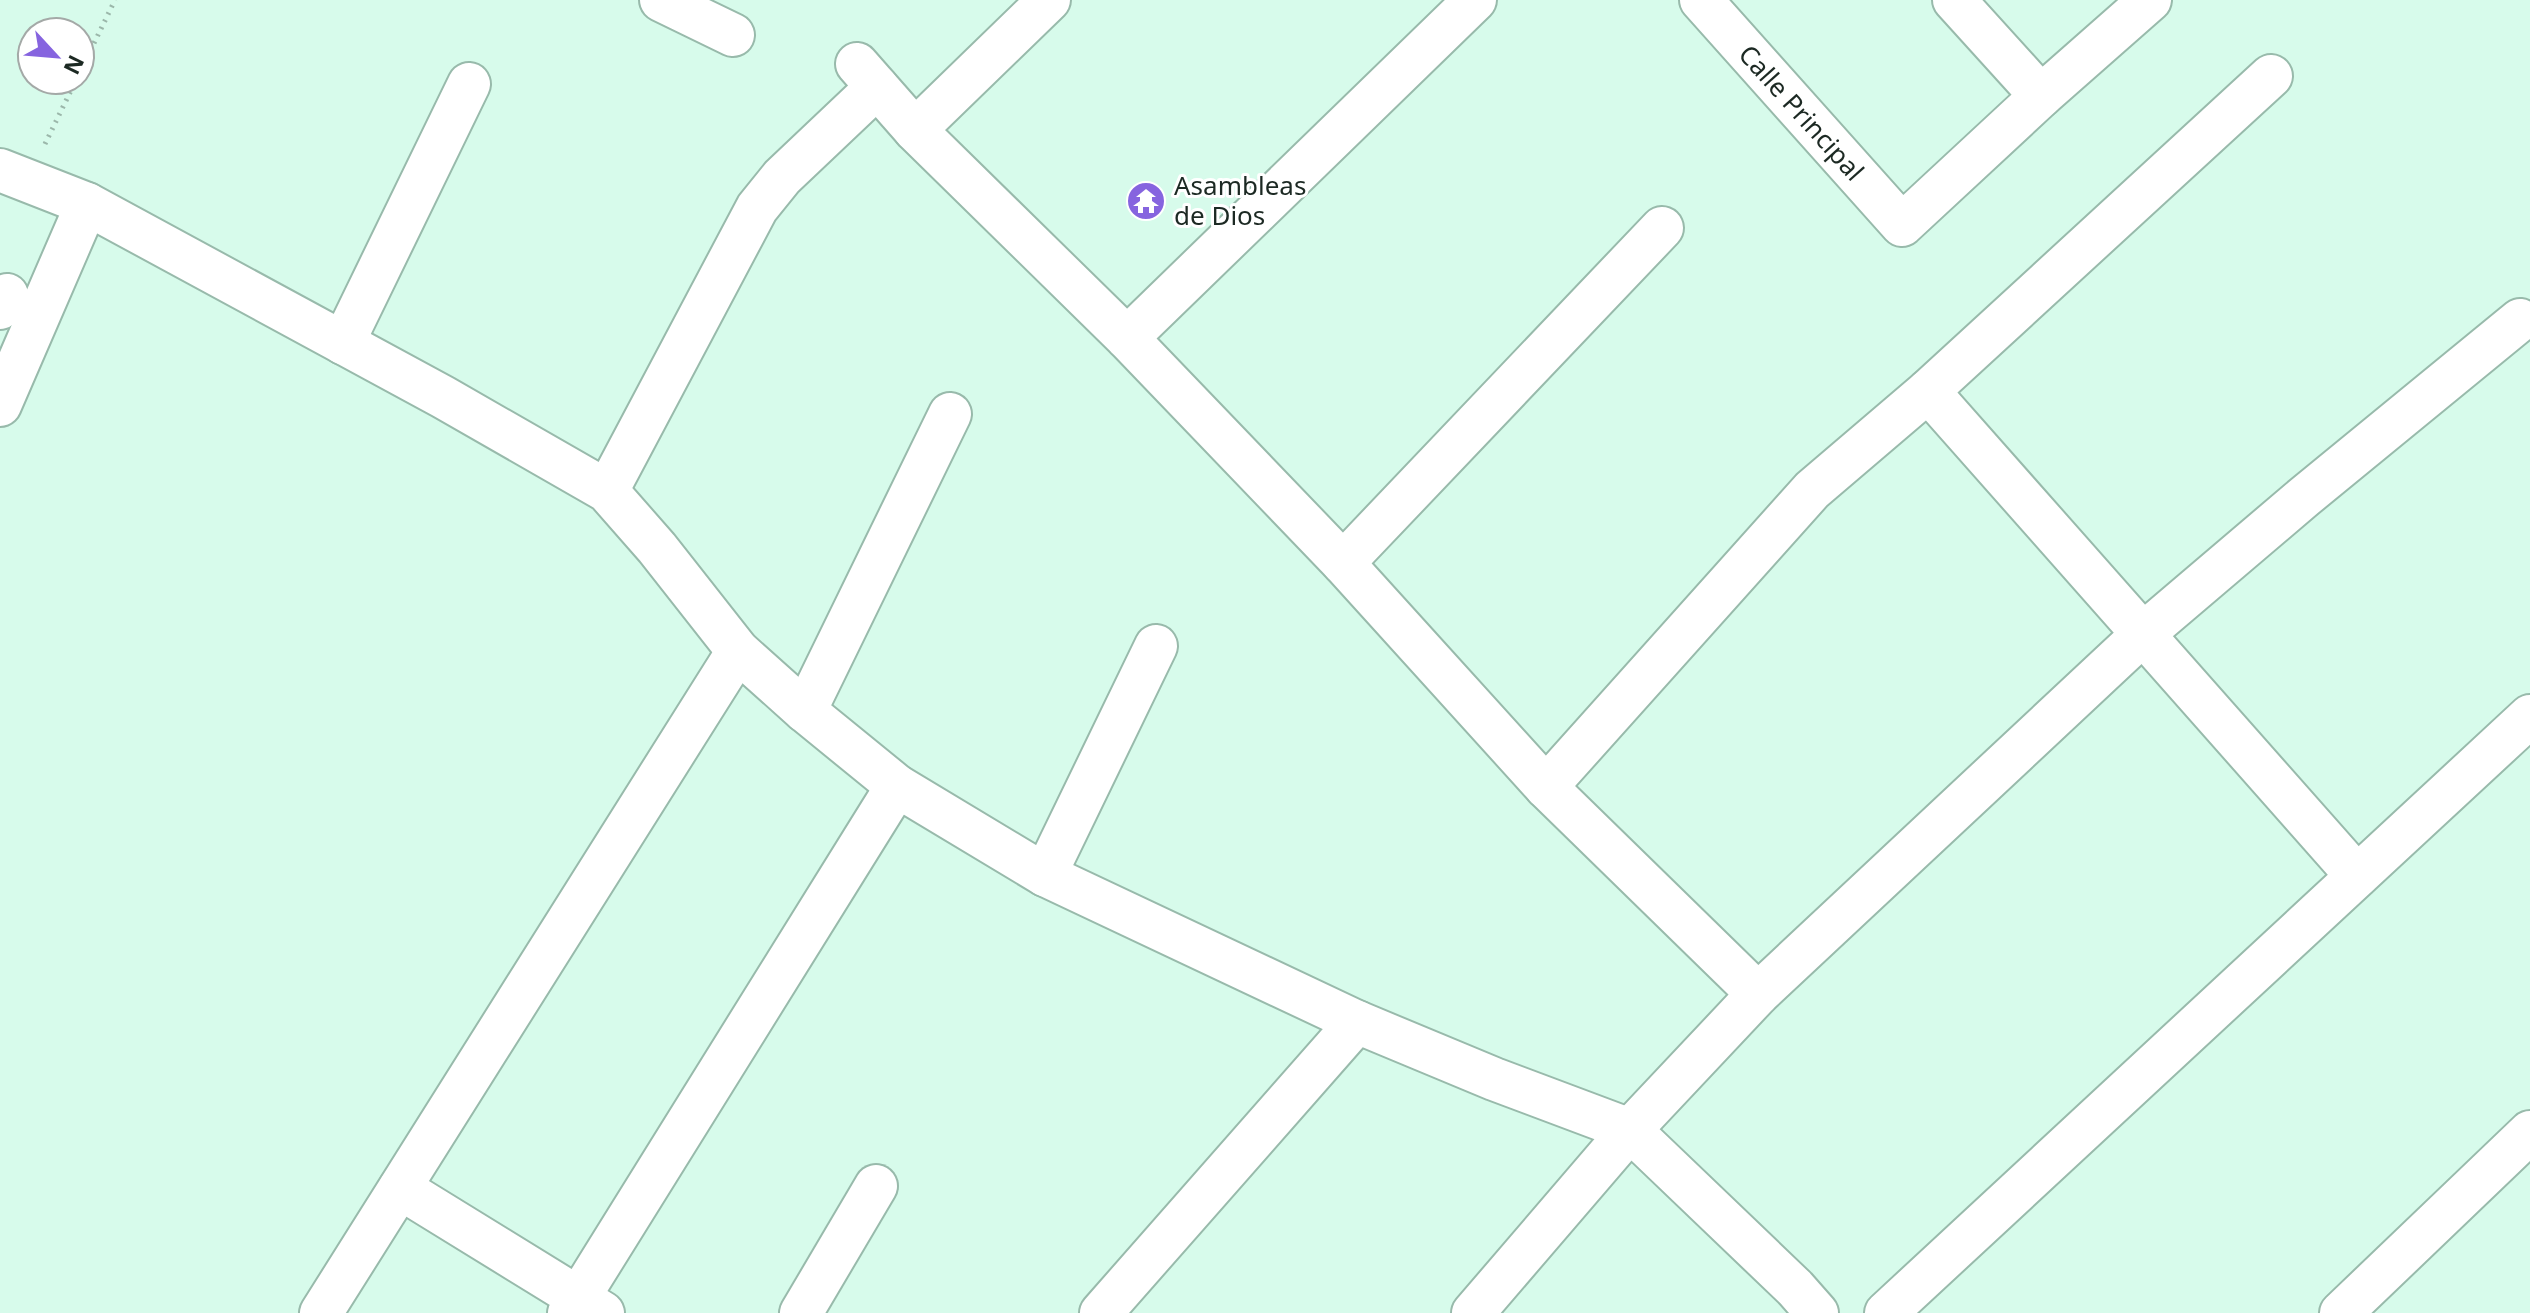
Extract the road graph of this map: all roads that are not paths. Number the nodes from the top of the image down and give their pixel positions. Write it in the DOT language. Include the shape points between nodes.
graph roads {
  1 [pos="661,0"];
  2 [pos="1049,0"];
  3 [pos="1475,0"];
  4 [pos="1701,0"];
  5 [pos="1954,0"];
  6 [pos="2150,0"];
  7 [pos="733,35"];
  8 [pos="2271,76"];
  9 [pos="469,84"];
  10 [pos="2041,96"];
  11 [pos="915,130"];
  12 [pos="13,175"];
  13 [pos="87,204"];
  14 [pos="1662,228"];
  15 [pos="2520,320"];
  16 [pos="1127,338"];
  17 [pos="343,343"];
  18 [pos="1928,391"];
  19 [pos="0,405"];
  20 [pos="950,414"];
  21 [pos="607,491"];
  22 [pos="1343,563"];
  23 [pos="2143,634"];
  24 [pos="1156,646"];
  25 [pos="738,651"];
  26 [pos="805,711"];
  27 [pos="2530,716"];
  28 [pos="897,786"];
  29 [pos="1546,787"];
  30 [pos="1045,875"];
  31 [pos="2357,876"];
  32 [pos="1758,994"];
  33 [pos="1357,1022"];
  34 [pos="1630,1130"];
  35 [pos="2530,1132"];
  36 [pos="876,1186"];
  37 [pos="400,1188"];
  38 [pos="584,1308"];
  39 [pos="321,1313"];
  40 [pos="801,1313"];
  41 [pos="1101,1313"];
  42 [pos="1473,1313"];
  43 [pos="1817,1313"];
  44 [pos="1886,1313"];
  45 [pos="2341,1313"];
  1 -- 7 [label="street"];
  2 -- 11 [label="street"];
  3 -- 16 [label="street"];
  4 -- 10 [label="street, Calle Principal" via="1902,225"];
  5 -- 10 [label="street"];
  6 -- 10 [label="street"];
  8 -- 18 [label="street"];
  9 -- 17 [label="street"];
  11 -- 16 [label="street"];
  11 -- 21 [label="street" via="867,75 757,208"];
  12 -- 13 [label="street"];
  13 -- 17 [label="street"];
  13 -- 19 [label="street"];
  14 -- 22 [label="street"];
  15 -- 23 [label="street"];
  16 -- 22 [label="street"];
  17 -- 21 [label="street"];
  18 -- 23 [label="street"];
  18 -- 29 [label="street" via="1812,490"];
  20 -- 26 [label="street"];
  21 -- 25 [label="street"];
  22 -- 29 [label="street"];
  23 -- 31 [label="street"];
  23 -- 32 [label="street"];
  24 -- 30 [label="street"];
  25 -- 26 [label="street"];
  25 -- 37 [label="street"];
  26 -- 28 [label="street"];
  27 -- 31 [label="street"];
  28 -- 30 [label="street"];
  28 -- 38 [label="street"];
  29 -- 32 [label="street"];
  30 -- 33 [label="street"];
  31 -- 44 [label="street"];
  32 -- 34 [label="street"];
  33 -- 34 [label="street"];
  33 -- 41 [label="street"];
  34 -- 42 [label="street"];
  34 -- 43 [label="street"];
  35 -- 45 [label="street"];
  36 -- 40 [label="street"];
  37 -- 38 [label="street"];
  37 -- 39 [label="street"];
}
